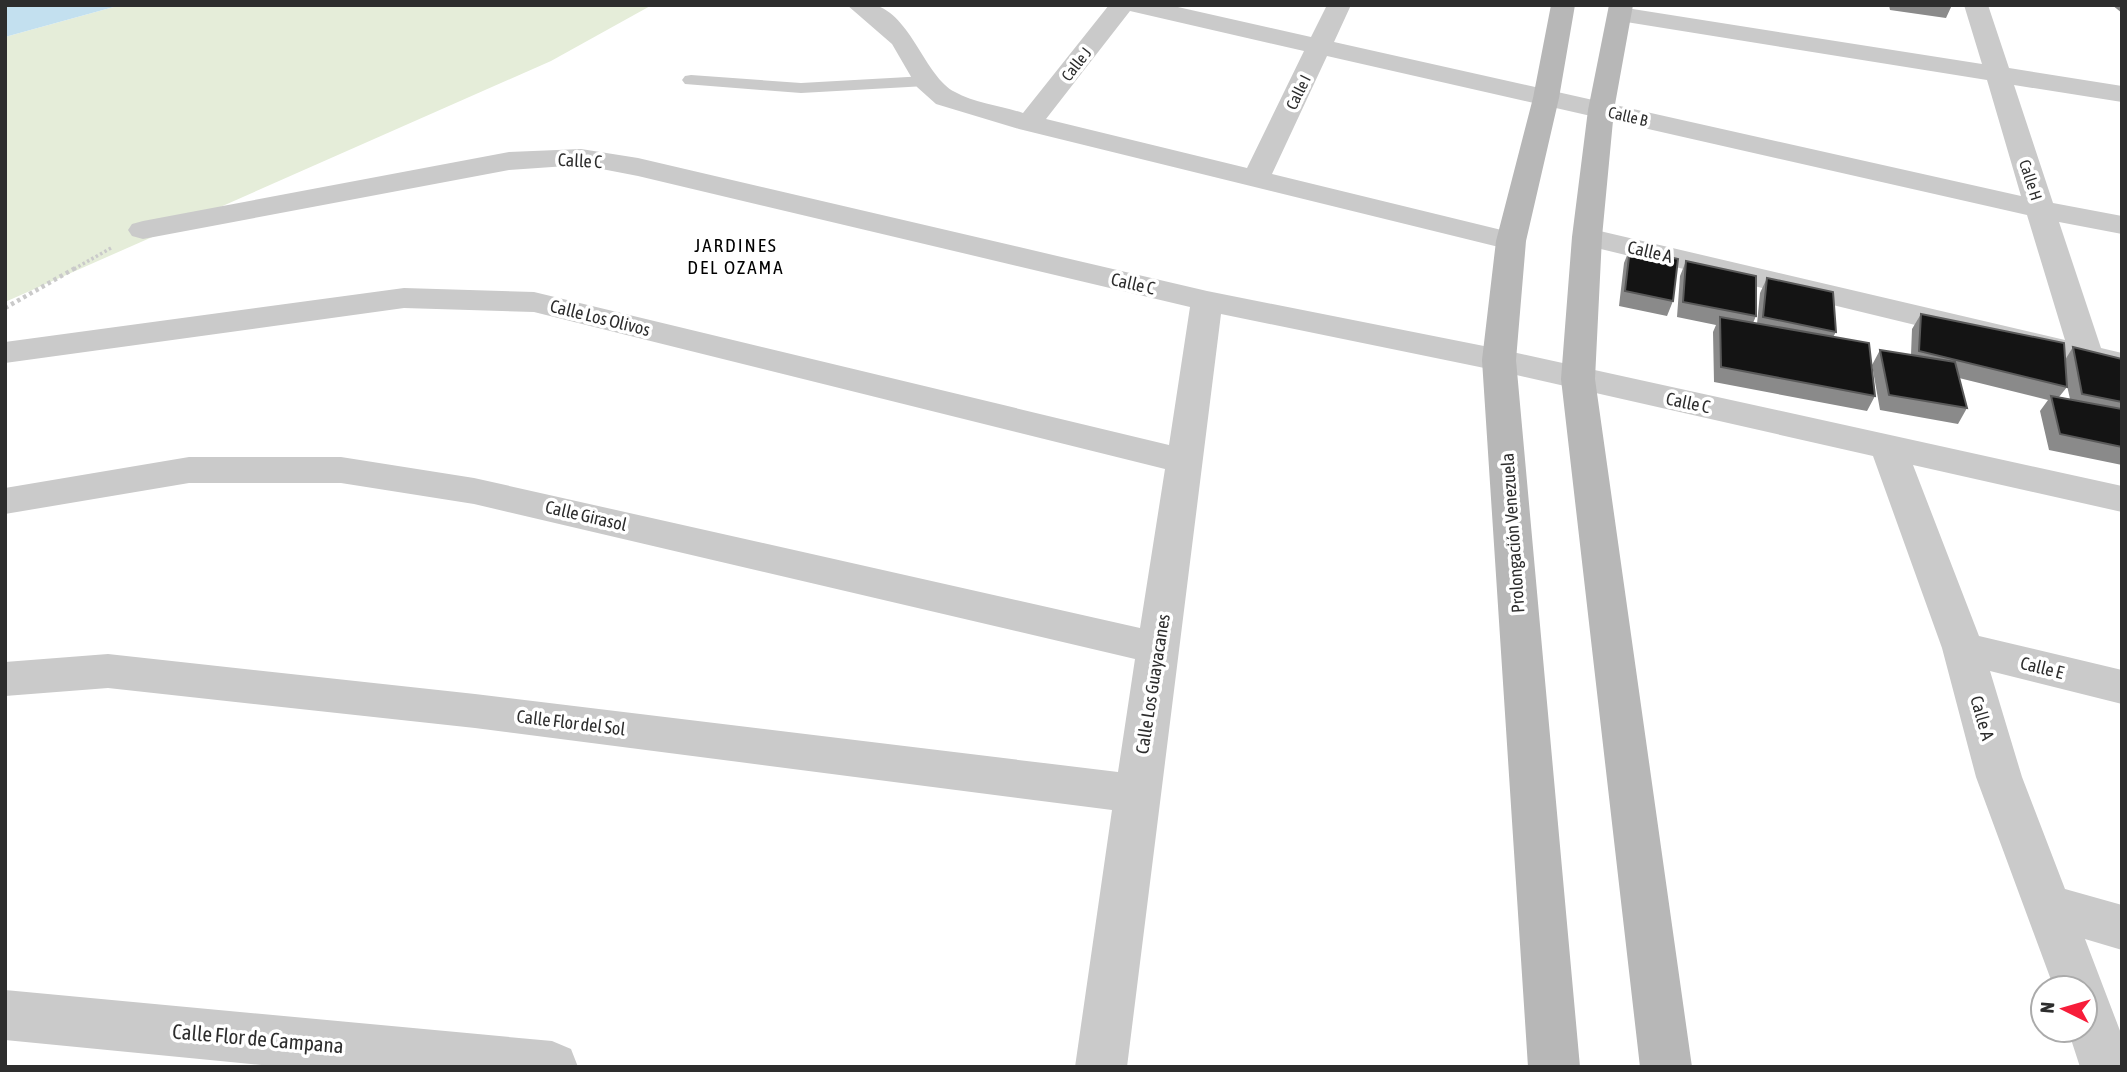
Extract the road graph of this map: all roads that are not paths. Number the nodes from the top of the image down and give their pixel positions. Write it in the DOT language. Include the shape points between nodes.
graph roads {
  1 [pos="859,5"];
  2 [pos="1122,5"];
  3 [pos="1135,5"];
  4 [pos="1339,5"];
  5 [pos="1563,5"];
  6 [pos="1976,5"];
  7 [pos="1621,10"];
  8 [pos="1319,47"];
  9 [pos="1996,74"];
  10 [pos="691,80"];
  11 [pos="926,81"];
  12 [pos="2122,94"];
  13 [pos="1546,98"];
  14 [pos="1601,110"];
  15 [pos="1029,123"];
  16 [pos="1256,178"];
  17 [pos="2040,209"];
  18 [pos="2122,225"];
  19 [pos="143,230"];
  20 [pos="1587,237"];
  21 [pos="1511,241"];
  22 [pos="1207,301"];
  23 [pos="5,353"];
  24 [pos="2086,355"];
  25 [pos="1499,360"];
  26 [pos="2122,363"];
  27 [pos="1578,379"];
  28 [pos="1888,447"];
  29 [pos="1184,460"];
  30 [pos="2122,499"];
  31 [pos="5,501"];
  32 [pos="1159,648"];
  33 [pos="1963,648"];
  34 [pos="5,679"];
  35 [pos="2122,687"];
  36 [pos="1136,794"];
  37 [pos="2049,906"];
  38 [pos="2122,928"];
  39 [pos="2074,974"];
  40 [pos="5,1015"];
  41 [pos="2099,1044"];
  42 [pos="315,1056"];
  43 [pos="552,1067"];
  44 [pos="1101,1067"];
  45 [pos="1555,1067"];
  46 [pos="1666,1067"];
  47 [pos="2107,1067"];
  1 -- 11 [label="street" via="902,40"];
  2 -- 15 [label="street, Calle J"];
  3 -- 8 [label="street, Calle B"];
  4 -- 8 [label="street, Calle I"];
  5 -- 13 [label="street, Prolongación Venezuela"];
  6 -- 9 [label="street, Calle H"];
  7 -- 9 [label="street"];
  7 -- 14 [label="street"];
  8 -- 13 [label="street, Calle B"];
  8 -- 16 [label="street, Calle I"];
  9 -- 12 [label="street"];
  9 -- 17 [label="street, Calle H"];
  10 -- 11 [label="lane" via="801,88"];
  11 -- 15 [label="street" via="945,98"];
  13 -- 14 [label="street, Calle B"];
  13 -- 21 [label="street, Prolongación Venezuela"];
  14 -- 17 [label="street, Calle B"];
  14 -- 20 [label="street"];
  15 -- 16 [label="street"];
  16 -- 21 [label="street"];
  17 -- 18 [label="street, Calle B"];
  17 -- 24 [label="street, Calle H"];
  19 -- 22 [label="street, Calle C" via="509,161 581,158 638,167"];
  20 -- 24 [label="street, Calle A"];
  20 -- 27 [label="street"];
  21 -- 25 [label="street, Prolongación Venezuela"];
  22 -- 25 [label="street, Calle C"];
  22 -- 29 [label="street, Calle Los Guayacanes"];
  23 -- 29 [label="street, Calle Los Olivos" via="404,298 534,302"];
  24 -- 26 [label="street, Calle A"];
  25 -- 27 [label="street, Calle C"];
  25 -- 45 [label="street, Prolongación Venezuela"];
  27 -- 28 [label="street, Calle C"];
  27 -- 46 [label="street"];
  28 -- 30 [label="street, Calle C"];
  28 -- 33 [label="street, Calle A"];
  29 -- 32 [label="street, Calle Los Guayacanes"];
  31 -- 32 [label="street, Calle Girasol" via="189,470 341,470 474,491"];
  32 -- 36 [label="street, Calle Los Guayacanes"];
  33 -- 35 [label="street, Calle E"];
  33 -- 37 [label="street, Calle A" via="1999,777"];
  34 -- 36 [label="street, Calle Flor del Sol" via="108,671 475,711"];
  36 -- 44 [label="street, Calle Los Guayacanes"];
  37 -- 38 [label="street"];
  37 -- 39 [label="street, Calle A"];
  40 -- 42 [label="street, Calle Flor de Campana"];
  41 -- 47 [label="street"];
  42 -- 43 [label="street, Calle Flor de Campana"];
}
